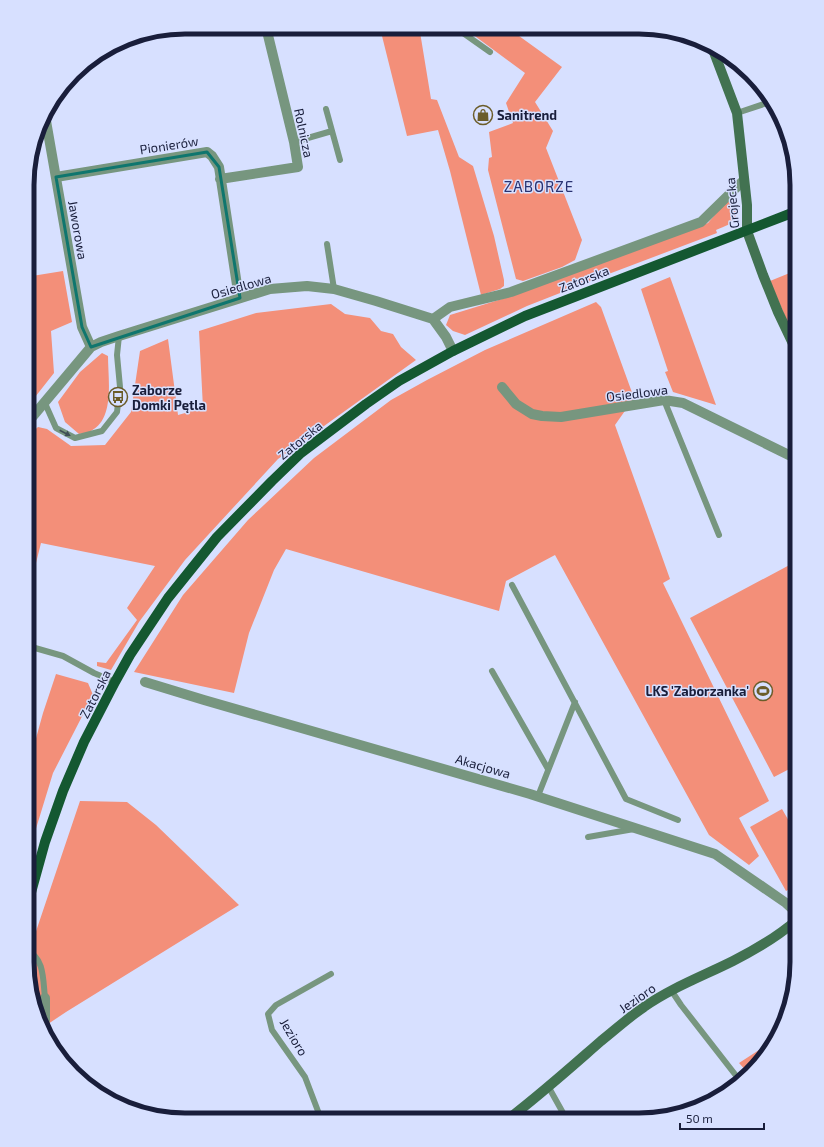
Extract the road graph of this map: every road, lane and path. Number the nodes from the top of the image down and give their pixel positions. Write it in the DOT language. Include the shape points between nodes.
graph roads {
  1 [pos="268,34"];
  2 [pos="464,34"];
  3 [pos="490,52"];
  4 [pos="715,55"];
  5 [pos="766,103"];
  6 [pos="326,109"];
  7 [pos="737,113"];
  8 [pos="47,125"];
  9 [pos="332,131"];
  10 [pos="294,142"];
  11 [pos="340,160"];
  12 [pos="56,177"];
  13 [pos="220,179"];
  14 [pos="744,181"];
  15 [pos="790,214"];
  16 [pos="747,231"];
  17 [pos="327,244"];
  18 [pos="334,289"];
  19 [pos="240,298"];
  20 [pos="433,319"];
  21 [pos="119,336"];
  22 [pos="790,337"];
  23 [pos="91,347"];
  24 [pos="453,351"];
  25 [pos="502,387"];
  26 [pos="664,400"];
  27 [pos="44,401"];
  28 [pos="34,414"];
  29 [pos="790,456"];
  30 [pos="719,535"];
  31 [pos="512,585"];
  32 [pos="34,648"];
  33 [pos="492,670"];
  34 [pos="115,682"];
  35 [pos="145,682"];
  36 [pos="575,702"];
  37 [pos="548,769"];
  38 [pos="538,796"];
  39 [pos="678,820"];
  40 [pos="639,828"];
  41 [pos="588,837"];
  42 [pos="34,882"];
  43 [pos="790,907"];
  44 [pos="790,926"];
  45 [pos="34,956"];
  46 [pos="330,974"];
  47 [pos="671,990"];
  48 [pos="45,998"];
  49 [pos="45,1018"];
  50 [pos="737,1076"];
  51 [pos="548,1086"];
  52 [pos="319,1113"];
  53 [pos="516,1113"];
  54 [pos="563,1113"];
  1 -- 10 [label="street, Rolnicza"];
  2 -- 3 [label="lane"];
  4 -- 7 [label="street, Grojecka"];
  5 -- 7 [label="lane"];
  6 -- 9 [label="lane"];
  7 -- 14 [label="street, Grojecka"];
  8 -- 12 [label="street, Jaworowa"];
  9 -- 10 [label="lane"];
  9 -- 11 [label="lane"];
  10 -- 13 [label="street, Rolnicza" via="298,167"];
  12 -- 13 [label="street, Pionierów" via="207,152 218,167"];
  12 -- 23 [label="street, Jaworowa" via="82,327"];
  13 -- 19 [label="street, Pionierów"];
  14 -- 16 [label="street, Grojecka"];
  14 -- 20 [label="street" via="701,222 511,292 450,307"];
  15 -- 16 [label="main road, Zatorska"];
  16 -- 22 [label="street, Grojecka"];
  16 -- 24 [label="main road, Zatorska" via="524,316"];
  17 -- 18 [label="lane"];
  18 -- 19 [label="street, Osiedlowa" via="307,286 270,289"];
  18 -- 20 [label="street, Osiedlowa"];
  19 -- 21 [label="street, Osiedlowa"];
  20 -- 24 [label="street"];
  21 -- 23 [label="street, Osiedlowa"];
  27 -- 21 [label="lane, one-way" via="56,428 75,438 102,431 117,412 120,387 117,355"];
  23 -- 27 [label="street"];
  24 -- 34 [label="main road, Zatorska" via="399,381 366,404 302,453 272,481 218,537 168,598"];
  25 -- 26 [label="street, Osiedlowa" via="516,404 532,414 542,416 561,417"];
  26 -- 29 [label="street, Osiedlowa" via="683,402"];
  26 -- 30 [label="lane"];
  27 -- 28 [label="street"];
  31 -- 36 [label="lane"];
  32 -- 34 [label="lane" via="63,656"];
  33 -- 37 [label="lane"];
  34 -- 42 [label="main road, Zatorska" via="62,791"];
  35 -- 38 [label="street, Akacjowa"];
  36 -- 37 [label="lane"];
  36 -- 39 [label="lane" via="626,799"];
  37 -- 38 [label="lane"];
  38 -- 40 [label="street, Akacjowa"];
  40 -- 41 [label="lane"];
  40 -- 43 [label="street, Akacjowa" via="715,854"];
  44 -- 47 [label="street, Jezioro" via="740,957"];
  45 -- 48 [label="lane" via="41,968"];
  46 -- 52 [label="lane, Jezioro" via="276,1005 268,1014 272,1030 305,1077"];
  47 -- 50 [label="lane"];
  47 -- 51 [label="street, Jezioro" via="637,1012"];
  48 -- 49 [label="street"];
  51 -- 53 [label="street, Jezioro"];
  51 -- 54 [label="lane"];
}
